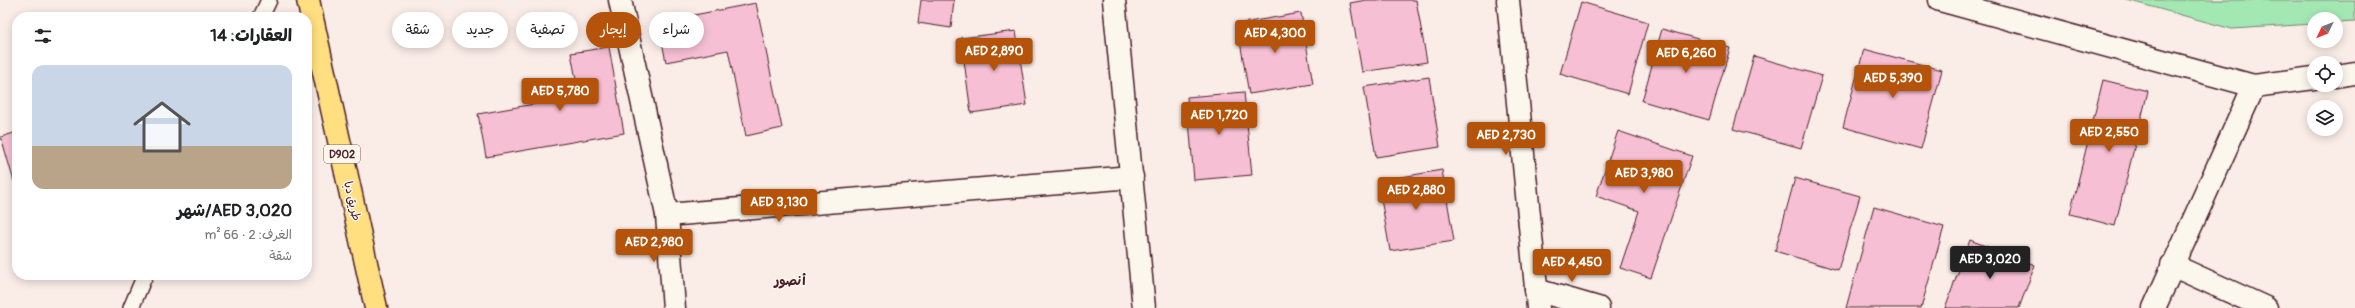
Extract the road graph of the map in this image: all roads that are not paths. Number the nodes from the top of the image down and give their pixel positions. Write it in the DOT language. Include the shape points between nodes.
graph roads {
  1 [pos="269,0"];
  2 [pos="308,0"];
  3 [pos="620,0"];
  4 [pos="1114,0"];
  5 [pos="1508,0"];
  6 [pos="1940,0"];
  7 [pos="263,12"];
  8 [pos="311,12"];
  9 [pos="312,18"];
  10 [pos="2355,73"];
  11 [pos="2343,75"];
  12 [pos="2307,79"];
  13 [pos="2254,86"];
  14 [pos="1132,177"];
  15 [pos="667,215"];
  16 [pos="2172,265"];
  17 [pos="143,280"];
  18 [pos="1537,299"];
  19 [pos="130,308"];
  20 [pos="376,308"];
  21 [pos="674,308"];
  22 [pos="1144,308"];
  23 [pos="1598,308"];
  24 [pos="2154,308"];
  25 [pos="2266,308"];
  1 -- 7 [label="lane"];
  2 -- 8 [label="main road, طريق دبا / D902"];
  3 -- 15 [label="street"];
  4 -- 14 [label="street"];
  5 -- 18 [label="street"];
  6 -- 13 [label="street"];
  9 -- 20 [label="main road, طريق دبا / D902"];
  10 -- 11 [label="street"];
  12 -- 13 [label="street"];
  13 -- 16 [label="street"];
  14 -- 15 [label="street"];
  14 -- 22 [label="street"];
  15 -- 21 [label="street"];
  16 -- 24 [label="street"];
  16 -- 25 [label="street"];
  17 -- 19 [label="lane"];
  18 -- 23 [label="street"];
}
